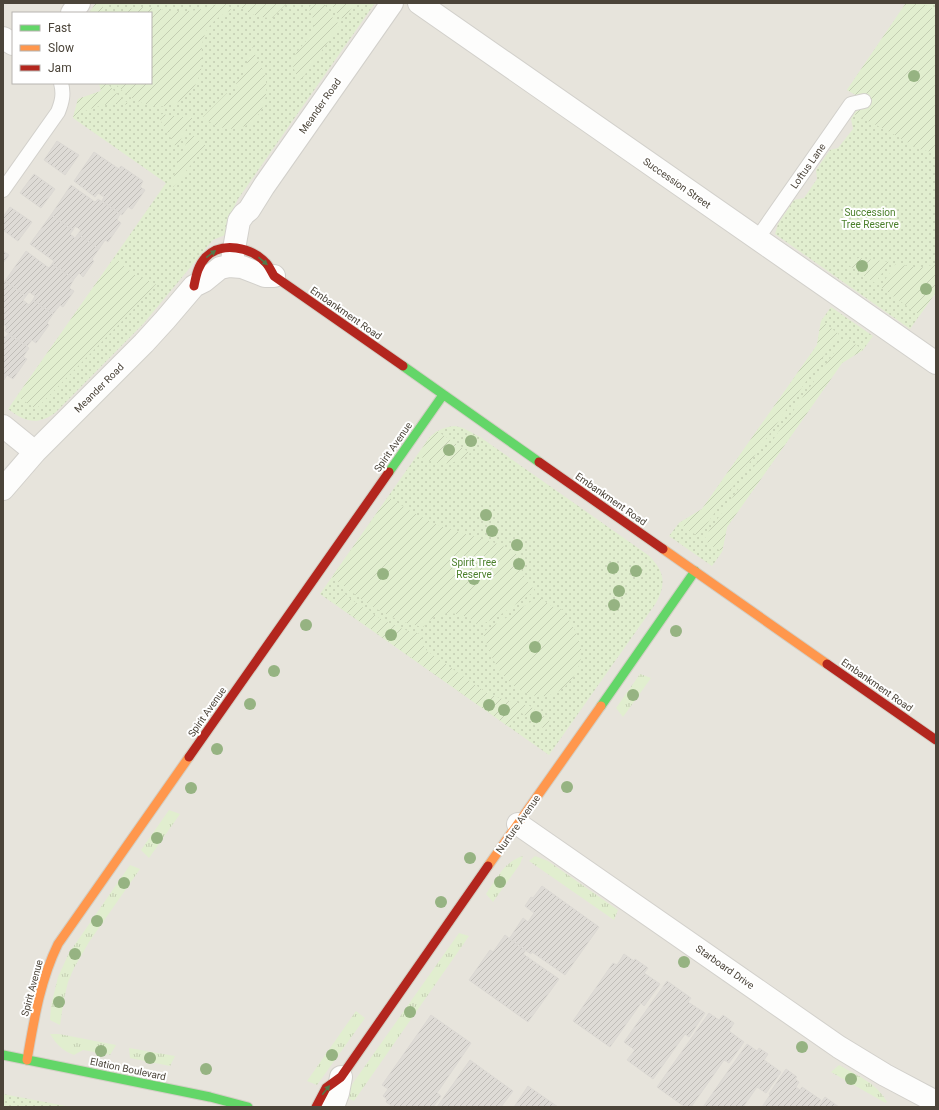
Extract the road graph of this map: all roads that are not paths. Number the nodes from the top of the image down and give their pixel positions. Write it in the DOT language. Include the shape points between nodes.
graph roads {
  1 [pos="79,3"];
  2 [pos="392,3"];
  3 [pos="419,3"];
  4 [pos="73,12"];
  5 [pos="3,38"];
  6 [pos="12,43"];
  7 [pos="61,84"];
  8 [pos="864,100"];
  9 [pos="3,190"];
  10 [pos="757,239"];
  11 [pos="238,258"];
  12 [pos="274,276"];
  13 [pos="936,363"];
  14 [pos="443,395"];
  15 [pos="3,426"];
  16 [pos="35,452"];
  17 [pos="3,489"];
  18 [pos="695,571"];
  19 [pos="936,740"];
  20 [pos="518,824"];
  21 [pos="3,1055"];
  22 [pos="27,1060"];
  23 [pos="341,1077"];
  24 [pos="923,1102"];
  25 [pos="248,1107"];
  26 [pos="316,1107"];
  27 [pos="333,1107"];
  1 -- 4 [label="street"];
  2 -- 11 [label="street, Meander Road" via="239,221"];
  3 -- 10 [label="street, Succession Street"];
  5 -- 6 [label="street"];
  7 -- 9 [label="lane" via="63,101 58,112"];
  8 -- 10 [label="lane, Loftus Lane" via="851,104"];
  10 -- 13 [label="street, Succession Street"];
  11 -- 12 [label="street" via="265,276"];
  11 -- 16 [label="street, Meander Road" via="194,286 144,343"];
  12 -- 14 [label="street, Embankment Road"];
  14 -- 18 [label="street, Embankment Road"];
  14 -- 22 [label="street, Spirit Avenue" via="58,944 43,981"];
  15 -- 16 [label="street"];
  16 -- 17 [label="street, Meander Road"];
  18 -- 19 [label="street, Embankment Road"];
  18 -- 20 [label="street, Nurture Avenue"];
  20 -- 23 [label="street, Nurture Avenue"];
  20 -- 24 [label="street, Starboard Drive" via="826,1039"];
  21 -- 22 [label="street, Elation Boulevard"];
  22 -- 25 [label="street, Elation Boulevard"];
  26 -- 23 [label="street, Nurture Avenue, one-way" via="326,1088"];
  23 -- 27 [label="street, Nurture Avenue"];
}
